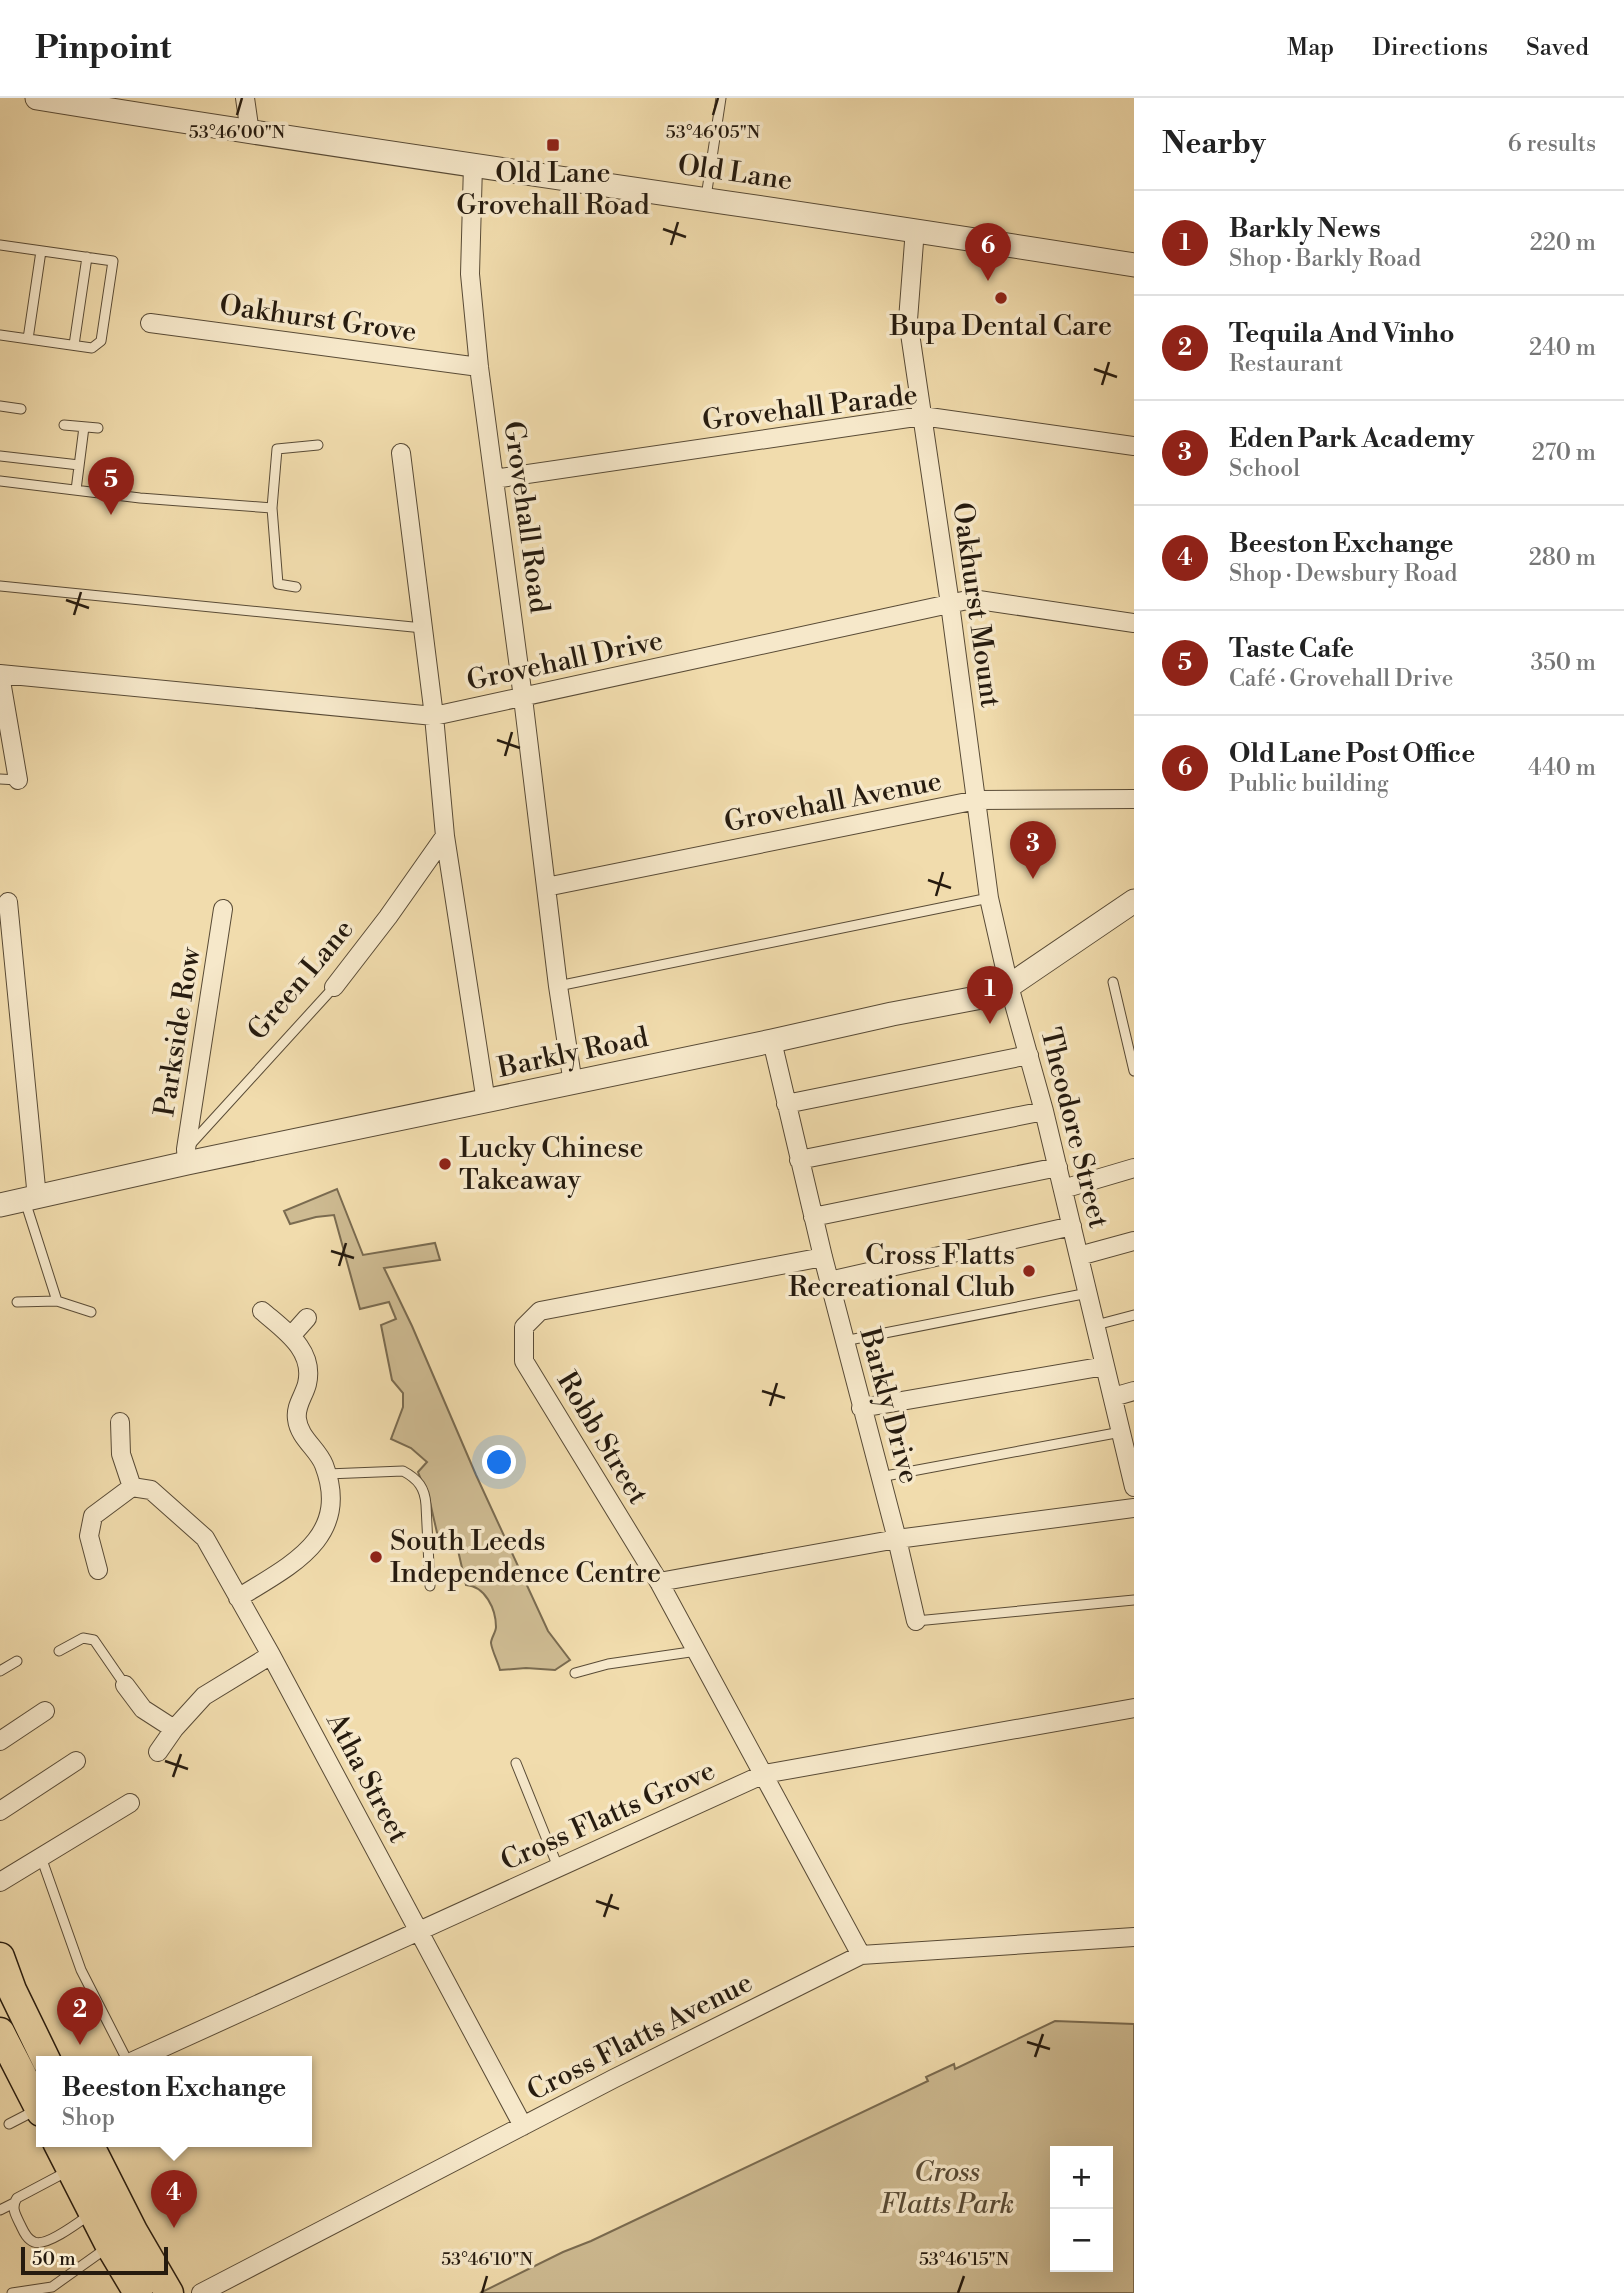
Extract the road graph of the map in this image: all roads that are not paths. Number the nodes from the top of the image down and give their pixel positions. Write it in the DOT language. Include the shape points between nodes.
graph roads {
  1 [pos="37,98"];
  2 [pos="245,98"];
  3 [pos="722,98"];
  4 [pos="250,133"];
  5 [pos="473,164"];
  6 [pos="706,199"];
  7 [pos="915,229"];
  8 [pos="0,245"];
  9 [pos="41,251"];
  10 [pos="87,257"];
  11 [pos="1134,265"];
  12 [pos="150,323"];
  13 [pos="0,335"];
  14 [pos="28,339"];
  15 [pos="74,345"];
  16 [pos="479,366"];
  17 [pos="0,406"];
  18 [pos="21,409"];
  19 [pos="922,416"];
  20 [pos="64,425"];
  21 [pos="84,427"];
  22 [pos="98,428"];
  23 [pos="318,445"];
  24 [pos="1134,446"];
  25 [pos="401,453"];
  26 [pos="0,456"];
  27 [pos="79,465"];
  28 [pos="494,479"];
  29 [pos="0,481"];
  30 [pos="76,490"];
  31 [pos="272,508"];
  32 [pos="0,586"];
  33 [pos="296,587"];
  34 [pos="950,604"];
  35 [pos="1134,623"];
  36 [pos="423,628"];
  37 [pos="0,675"];
  38 [pos="523,698"];
  39 [pos="434,716"];
  40 [pos="9,780"];
  41 [pos="1134,799"];
  42 [pos="978,800"];
  43 [pos="445,836"];
  44 [pos="546,887"];
  45 [pos="989,898"];
  46 [pos="1134,901"];
  47 [pos="8,902"];
  48 [pos="223,909"];
  49 [pos="1113,982"];
  50 [pos="558,986"];
  51 [pos="1009,986"];
  52 [pos="334,987"];
  53 [pos="772,1041"];
  54 [pos="1029,1055"];
  55 [pos="1134,1071"];
  56 [pos="573,1084"];
  57 [pos="486,1102"];
  58 [pos="786,1104"];
  59 [pos="1044,1111"];
  60 [pos="186,1156"];
  61 [pos="799,1160"];
  62 [pos="1058,1167"];
  63 [pos="1134,1168"];
  64 [pos="1063,1189"];
  65 [pos="31,1199"];
  66 [pos="0,1205"];
  67 [pos="813,1217"];
  68 [pos="1072,1226"];
  69 [pos="1134,1241"];
  70 [pos="1079,1256"];
  71 [pos="823,1257"];
  72 [pos="829,1281"];
  73 [pos="1088,1293"];
  74 [pos="57,1301"];
  75 [pos="17,1302"];
  76 [pos="262,1311"];
  77 [pos="91,1312"];
  78 [pos="1134,1315"];
  79 [pos="307,1318"];
  80 [pos="1096,1325"];
  81 [pos="291,1336"];
  82 [pos="844,1342"];
  83 [pos="1105,1366"];
  84 [pos="1134,1391"];
  85 [pos="1113,1397"];
  86 [pos="861,1408"];
  87 [pos="120,1422"];
  88 [pos="1121,1432"];
  89 [pos="327,1474"];
  90 [pos="880,1477"];
  91 [pos="132,1487"];
  92 [pos="1134,1487"];
  93 [pos="1134,1508"];
  94 [pos="897,1539"];
  95 [pos="98,1570"];
  96 [pos="659,1583"];
  97 [pos="430,1586"];
  98 [pos="238,1598"];
  99 [pos="1134,1600"];
  100 [pos="916,1620"];
  101 [pos="59,1651"];
  102 [pos="696,1651"];
  103 [pos="271,1655"];
  104 [pos="17,1661"];
  105 [pos="0,1671"];
  106 [pos="575,1673"];
  107 [pos="125,1685"];
  108 [pos="1134,1708"];
  109 [pos="45,1711"];
  110 [pos="174,1729"];
  111 [pos="0,1741"];
  112 [pos="158,1752"];
  113 [pos="76,1761"];
  114 [pos="516,1763"];
  115 [pos="764,1774"];
  116 [pos="130,1803"];
  117 [pos="0,1811"];
  118 [pos="41,1857"];
  119 [pos="558,1867"];
  120 [pos="0,1882"];
  121 [pos="419,1930"];
  122 [pos="1134,1937"];
  123 [pos="861,1955"];
  124 [pos="0,1957"];
  125 [pos="6,1991"];
  126 [pos="0,2032"];
  127 [pos="44,2056"];
  128 [pos="127,2056"];
  129 [pos="143,2056"];
  130 [pos="36,2101"];
  131 [pos="36,2111"];
  132 [pos="9,2124"];
  133 [pos="523,2126"];
  134 [pos="65,2147"];
  135 [pos="84,2158"];
  136 [pos="14,2203"];
  137 [pos="0,2210"];
  138 [pos="93,2212"];
  139 [pos="122,2238"];
  140 [pos="12,2293"];
  141 [pos="138,2293"];
  142 [pos="169,2293"];
  143 [pos="201,2293"];
  1 -- 4 [label="street, Old Lane"];
  2 -- 4 [label="street"];
  3 -- 6 [label="lane"];
  4 -- 5 [label="street, Old Lane"];
  5 -- 6 [label="street, Old Lane"];
  5 -- 16 [label="street, Grovehall Road" via="470,274"];
  6 -- 7 [label="street, Old Lane"];
  7 -- 11 [label="street, Old Lane"];
  7 -- 19 [label="street, Oakhurst Mount" via="908,320"];
  8 -- 9 [label="lane"];
  9 -- 10 [label="lane"];
  9 -- 14 [label="lane"];
  10 -- 15 [label="lane"];
  10 -- 15 [label="lane" via="113,261 101,341 92,348"];
  12 -- 16 [label="street, Oakhurst Grove"];
  13 -- 14 [label="lane"];
  14 -- 15 [label="lane"];
  16 -- 28 [label="street, Grovehall Road"];
  17 -- 18 [label="lane"];
  19 -- 24 [label="street, Grovehall Parade"];
  19 -- 28 [label="street, Grovehall Parade"];
  19 -- 34 [label="street, Oakhurst Mount"];
  20 -- 21 [label="lane"];
  21 -- 22 [label="lane"];
  21 -- 27 [label="lane"];
  23 -- 31 [label="lane" via="276,449"];
  25 -- 36 [label="street"];
  26 -- 27 [label="lane"];
  27 -- 30 [label="lane"];
  28 -- 38 [label="street, Grovehall Road"];
  29 -- 30 [label="lane"];
  30 -- 31 [label="lane"];
  31 -- 33 [label="lane" via="278,584"];
  32 -- 36 [label="lane"];
  34 -- 35 [label="street, Grovehall Drive" via="972,599"];
  34 -- 38 [label="street, Grovehall Drive"];
  34 -- 42 [label="street, Oakhurst Mount"];
  36 -- 39 [label="street"];
  37 -- 39 [label="street, Grovehall Drive"];
  37 -- 40 [label="street"];
  38 -- 39 [label="street, Grovehall Drive"];
  38 -- 44 [label="street, Grovehall Road"];
  39 -- 43 [label="street"];
  41 -- 42 [label="street, Grovehall Avenue"];
  42 -- 44 [label="street, Grovehall Avenue"];
  42 -- 45 [label="street, Oakhurst Mount"];
  43 -- 52 [label="street, Green Lane"];
  43 -- 57 [label="street"];
  44 -- 50 [label="street, Grovehall Road"];
  45 -- 50 [label="lane"];
  45 -- 51 [label="street, Oakhurst Mount"];
  46 -- 51 [label="street, Barkly Road"];
  47 -- 65 [label="street"];
  48 -- 60 [label="street, Parkside Row"];
  49 -- 55 [label="lane"];
  50 -- 56 [label="street, Grovehall Road"];
  51 -- 53 [label="street, Barkly Road" via="987,996"];
  51 -- 54 [label="street, Theodore Street"];
  52 -- 60 [label="lane, Green Lane"];
  53 -- 56 [label="street, Barkly Road"];
  53 -- 58 [label="street, Barkly Drive"];
  54 -- 58 [label="street"];
  54 -- 59 [label="street, Theodore Street"];
  56 -- 57 [label="street, Barkly Road"];
  57 -- 60 [label="street, Barkly Road"];
  58 -- 61 [label="street, Barkly Drive"];
  59 -- 61 [label="street"];
  59 -- 62 [label="street, Theodore Street"];
  60 -- 65 [label="street, Barkly Road"];
  61 -- 67 [label="street, Barkly Drive"];
  62 -- 64 [label="street, Theodore Street"];
  62 -- 67 [label="street"];
  63 -- 64 [label="street"];
  64 -- 68 [label="street, Theodore Street"];
  65 -- 66 [label="street, Barkly Road"];
  65 -- 74 [label="lane"];
  67 -- 71 [label="street, Barkly Drive"];
  68 -- 70 [label="street, Theodore Street"];
  68 -- 72 [label="street"];
  69 -- 70 [label="street"];
  70 -- 73 [label="street, Theodore Street"];
  71 -- 72 [label="street, Barkly Drive"];
  71 -- 96 [label="street, Robb Street" via="540,1311 524,1327 524,1361"];
  72 -- 82 [label="street, Barkly Drive"];
  73 -- 80 [label="street, Theodore Street"];
  73 -- 82 [label="lane"];
  74 -- 75 [label="lane"];
  74 -- 77 [label="lane"];
  76 -- 81 [label="street"];
  78 -- 80 [label="lane"];
  79 -- 81 [label="street"];
  80 -- 83 [label="street, Theodore Street"];
  81 -- 89 [label="street" via="308,1367 297,1408 300,1432"];
  82 -- 86 [label="street, Barkly Drive"];
  83 -- 85 [label="street, Theodore Street"];
  83 -- 86 [label="street"];
  84 -- 85 [label="street"];
  85 -- 88 [label="street, Theodore Street"];
  86 -- 90 [label="street, Barkly Drive"];
  87 -- 91 [label="street" via="121,1454"];
  88 -- 90 [label="lane"];
  88 -- 92 [label="street, Theodore Street"];
  89 -- 97 [label="lane" via="403,1471 421,1484"];
  89 -- 98 [label="street" via="330,1506 312,1548"];
  90 -- 94 [label="street, Barkly Drive"];
  91 -- 95 [label="street" via="93,1516 89,1536"];
  91 -- 98 [label="street, Atha Street" via="151,1490 205,1538"];
  93 -- 94 [label="street"];
  94 -- 96 [label="street"];
  94 -- 100 [label="street, Barkly Drive"];
  96 -- 102 [label="street, Robb Street"];
  98 -- 103 [label="street, Atha Street"];
  99 -- 100 [label="lane"];
  101 -- 107 [label="lane" via="83,1638 94,1640"];
  102 -- 106 [label="lane"];
  102 -- 115 [label="street, Robb Street"];
  103 -- 110 [label="street" via="204,1696"];
  103 -- 121 [label="street, Atha Street"];
  104 -- 105 [label="lane"];
  107 -- 110 [label="street" via="144,1709"];
  108 -- 115 [label="street, Cross Flatts Grove"];
  109 -- 111 [label="street"];
  110 -- 112 [label="street"];
  113 -- 117 [label="street"];
  114 -- 119 [label="lane"];
  115 -- 119 [label="street, Cross Flatts Grove"];
  115 -- 123 [label="street, Robb Street"];
  116 -- 118 [label="street"];
  118 -- 120 [label="street"];
  118 -- 128 [label="lane" via="81,1970"];
  119 -- 121 [label="street, Cross Flatts Grove"];
  121 -- 129 [label="street, Cross Flatts Grove"];
  121 -- 133 [label="street, Atha Street"];
  122 -- 123 [label="street, Cross Flatts Avenue"];
  123 -- 133 [label="street, Cross Flatts Avenue"];
  124 -- 125 [label="main road"];
  125 -- 127 [label="main road"];
  126 -- 130 [label="main road"];
  131 -- 132 [label="lane"];
  133 -- 143 [label="street, Cross Flatts Avenue"];
  134 -- 135 [label="main road"];
  135 -- 136 [label="lane"];
  135 -- 138 [label="main road"];
  135 -- 139 [label="main road"];
  136 -- 137 [label="lane"];
  136 -- 138 [label="lane" via="25,2234 34,2242 44,2242"];
  138 -- 139 [label="main road"];
  139 -- 140 [label="lane" via="52,2287"];
  139 -- 141 [label="main road"];
  139 -- 142 [label="main road"];
}
